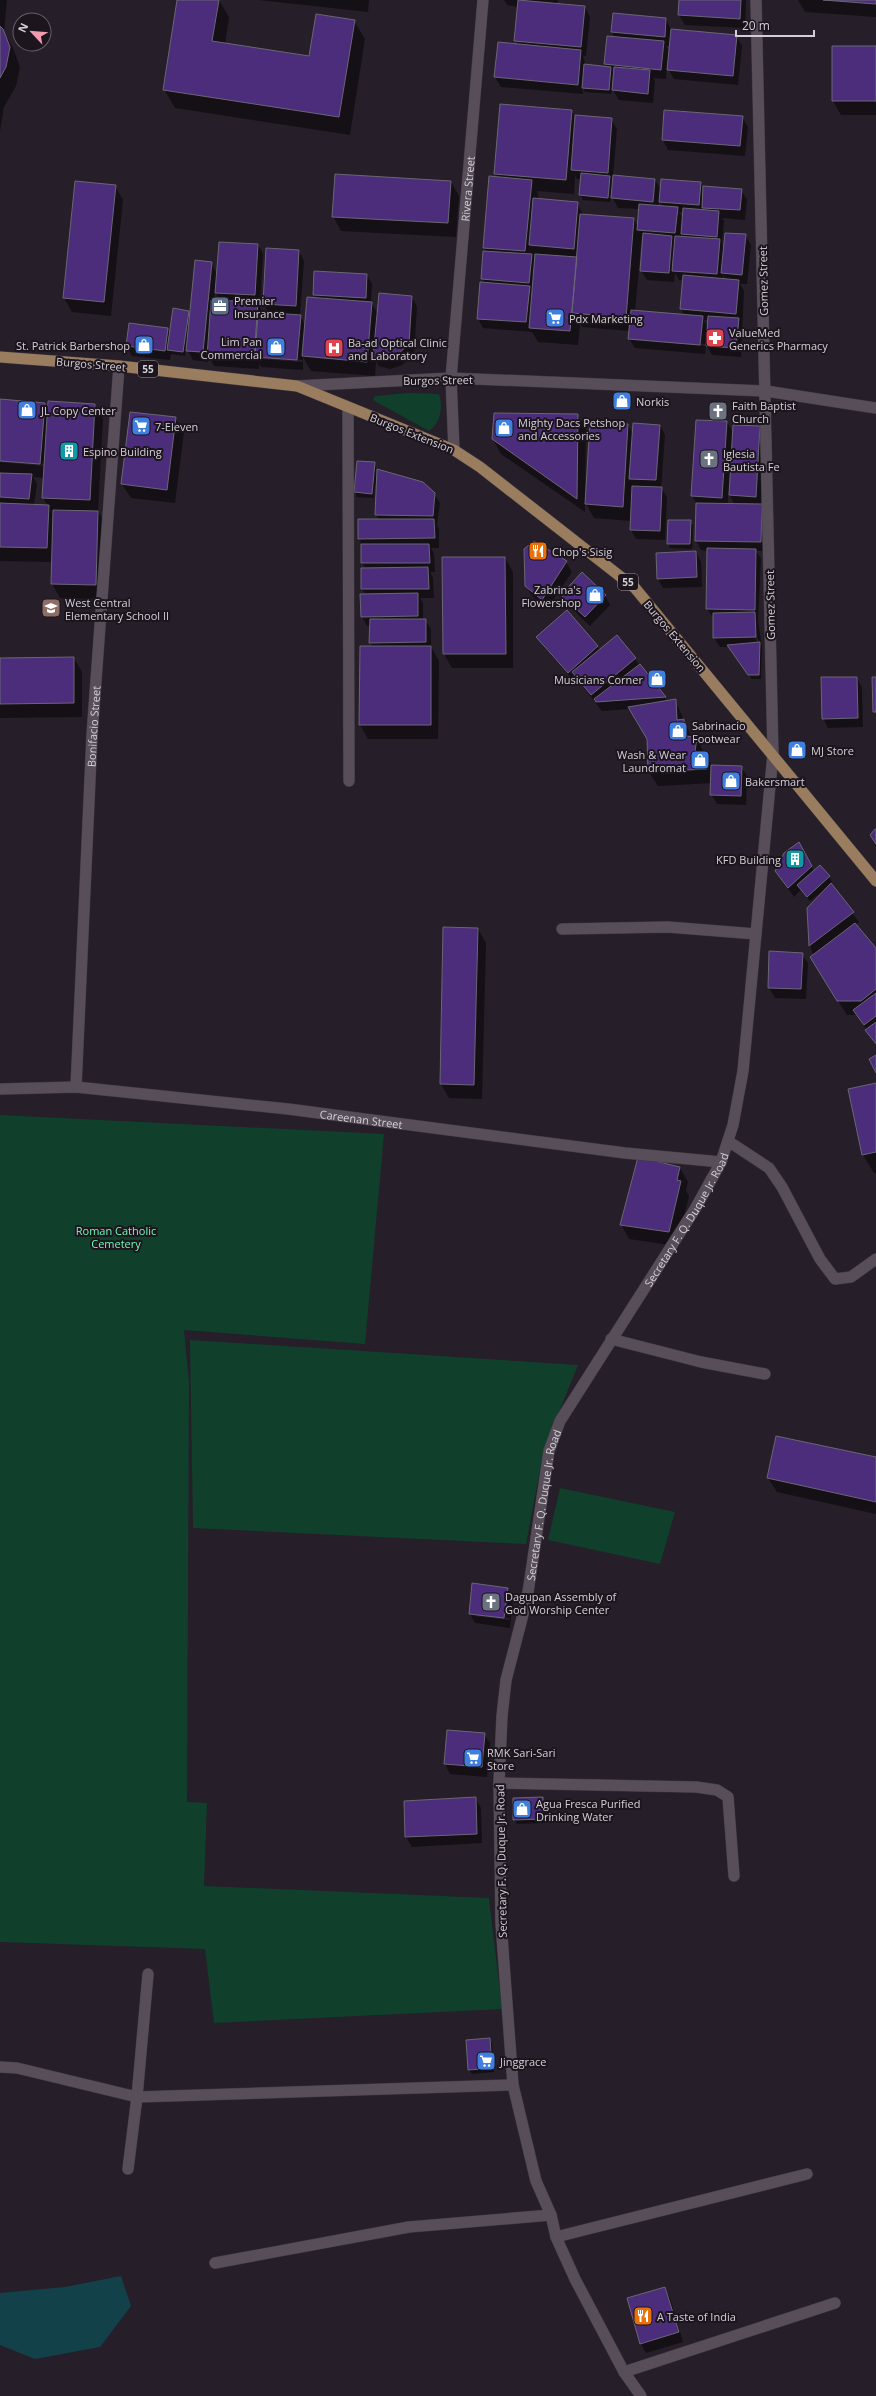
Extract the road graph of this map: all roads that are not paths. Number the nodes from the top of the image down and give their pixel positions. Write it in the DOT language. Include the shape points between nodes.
graph roads {
  1 [pos="483,0"];
  2 [pos="756,0"];
  3 [pos="0,357"];
  4 [pos="119,366"];
  5 [pos="451,378"];
  6 [pos="297,386"];
  7 [pos="766,391"];
  8 [pos="348,407"];
  9 [pos="876,408"];
  10 [pos="454,450"];
  11 [pos="773,754"];
  12 [pos="349,781"];
  13 [pos="876,881"];
  14 [pos="562,929"];
  15 [pos="756,934"];
  16 [pos="76,1087"];
  17 [pos="0,1090"];
  18 [pos="728,1141"];
  19 [pos="721,1162"];
  20 [pos="876,1260"];
  21 [pos="611,1339"];
  22 [pos="765,1374"];
  23 [pos="498,1783"];
  24 [pos="734,1876"];
  25 [pos="148,1974"];
  26 [pos="0,2066"];
  27 [pos="513,2085"];
  28 [pos="137,2097"];
  29 [pos="128,2169"];
  30 [pos="807,2174"];
  31 [pos="551,2215"];
  32 [pos="556,2237"];
  33 [pos="215,2263"];
  34 [pos="835,2303"];
  35 [pos="624,2372"];
  36 [pos="641,2396"];
  1 -- 5 [label="street, Rivera Street"];
  2 -- 7 [label="street, Gomez Street"];
  3 -- 4 [label="main road, Burgos Street / 55"];
  4 -- 6 [label="main road, Burgos Street / 55"];
  4 -- 16 [label="street, Bonifacio Street" via="92,735"];
  5 -- 6 [label="street, Burgos Street"];
  5 -- 7 [label="street, Burgos Street"];
  5 -- 10 [label="street, Rivera Street"];
  6 -- 8 [label="main road, Burgos Extension / 55"];
  7 -- 9 [label="street, Burgos Street"];
  7 -- 11 [label="street, Gomez Street"];
  8 -- 10 [label="main road, Burgos Extension / 55"];
  8 -- 12 [label="street"];
  10 -- 11 [label="main road, Burgos Extension / 55" via="480,467 635,588"];
  11 -- 13 [label="main road, Burgos Extension / 55"];
  11 -- 15 [label="street, Secretary F. Q. Duque Jr. Road"];
  14 -- 15 [label="street" via="668,927"];
  15 -- 18 [label="street, Secretary F. Q. Duque Jr. Road" via="743,1071"];
  16 -- 17 [label="street, Careenan Street"];
  16 -- 19 [label="street, Careenan Street" via="288,1109 625,1153"];
  18 -- 19 [label="street, Secretary F. Q. Duque Jr. Road"];
  18 -- 20 [label="street" via="769,1168 782,1187 820,1260 836,1279 851,1277"];
  19 -- 21 [label="street, Secretary F. Q. Duque Jr. Road" via="695,1209"];
  21 -- 22 [label="street" via="701,1362"];
  21 -- 23 [label="street, Secretary F. Q. Duque Jr. Road" via="560,1420 549,1451 527,1599 506,1680"];
  23 -- 24 [label="street" via="696,1786 717,1790 728,1797"];
  23 -- 27 [label="street, Secretary F. Q. Duque Jr. Road" via="501,1923"];
  25 -- 28 [label="street"];
  26 -- 28 [label="street"];
  27 -- 28 [label="street"];
  27 -- 31 [label="street, Secretary F. Q. Duque Jr. Road" via="536,2181"];
  28 -- 29 [label="street"];
  30 -- 32 [label="street"];
  31 -- 32 [label="street, Secretary F. Q. Duque Jr. Road"];
  31 -- 33 [label="street" via="409,2227"];
  32 -- 35 [label="street, Secretary F. Q. Duque Jr. Road"];
  34 -- 35 [label="street"];
  35 -- 36 [label="street, Secretary F. Q. Duque Jr. Road"];
}
